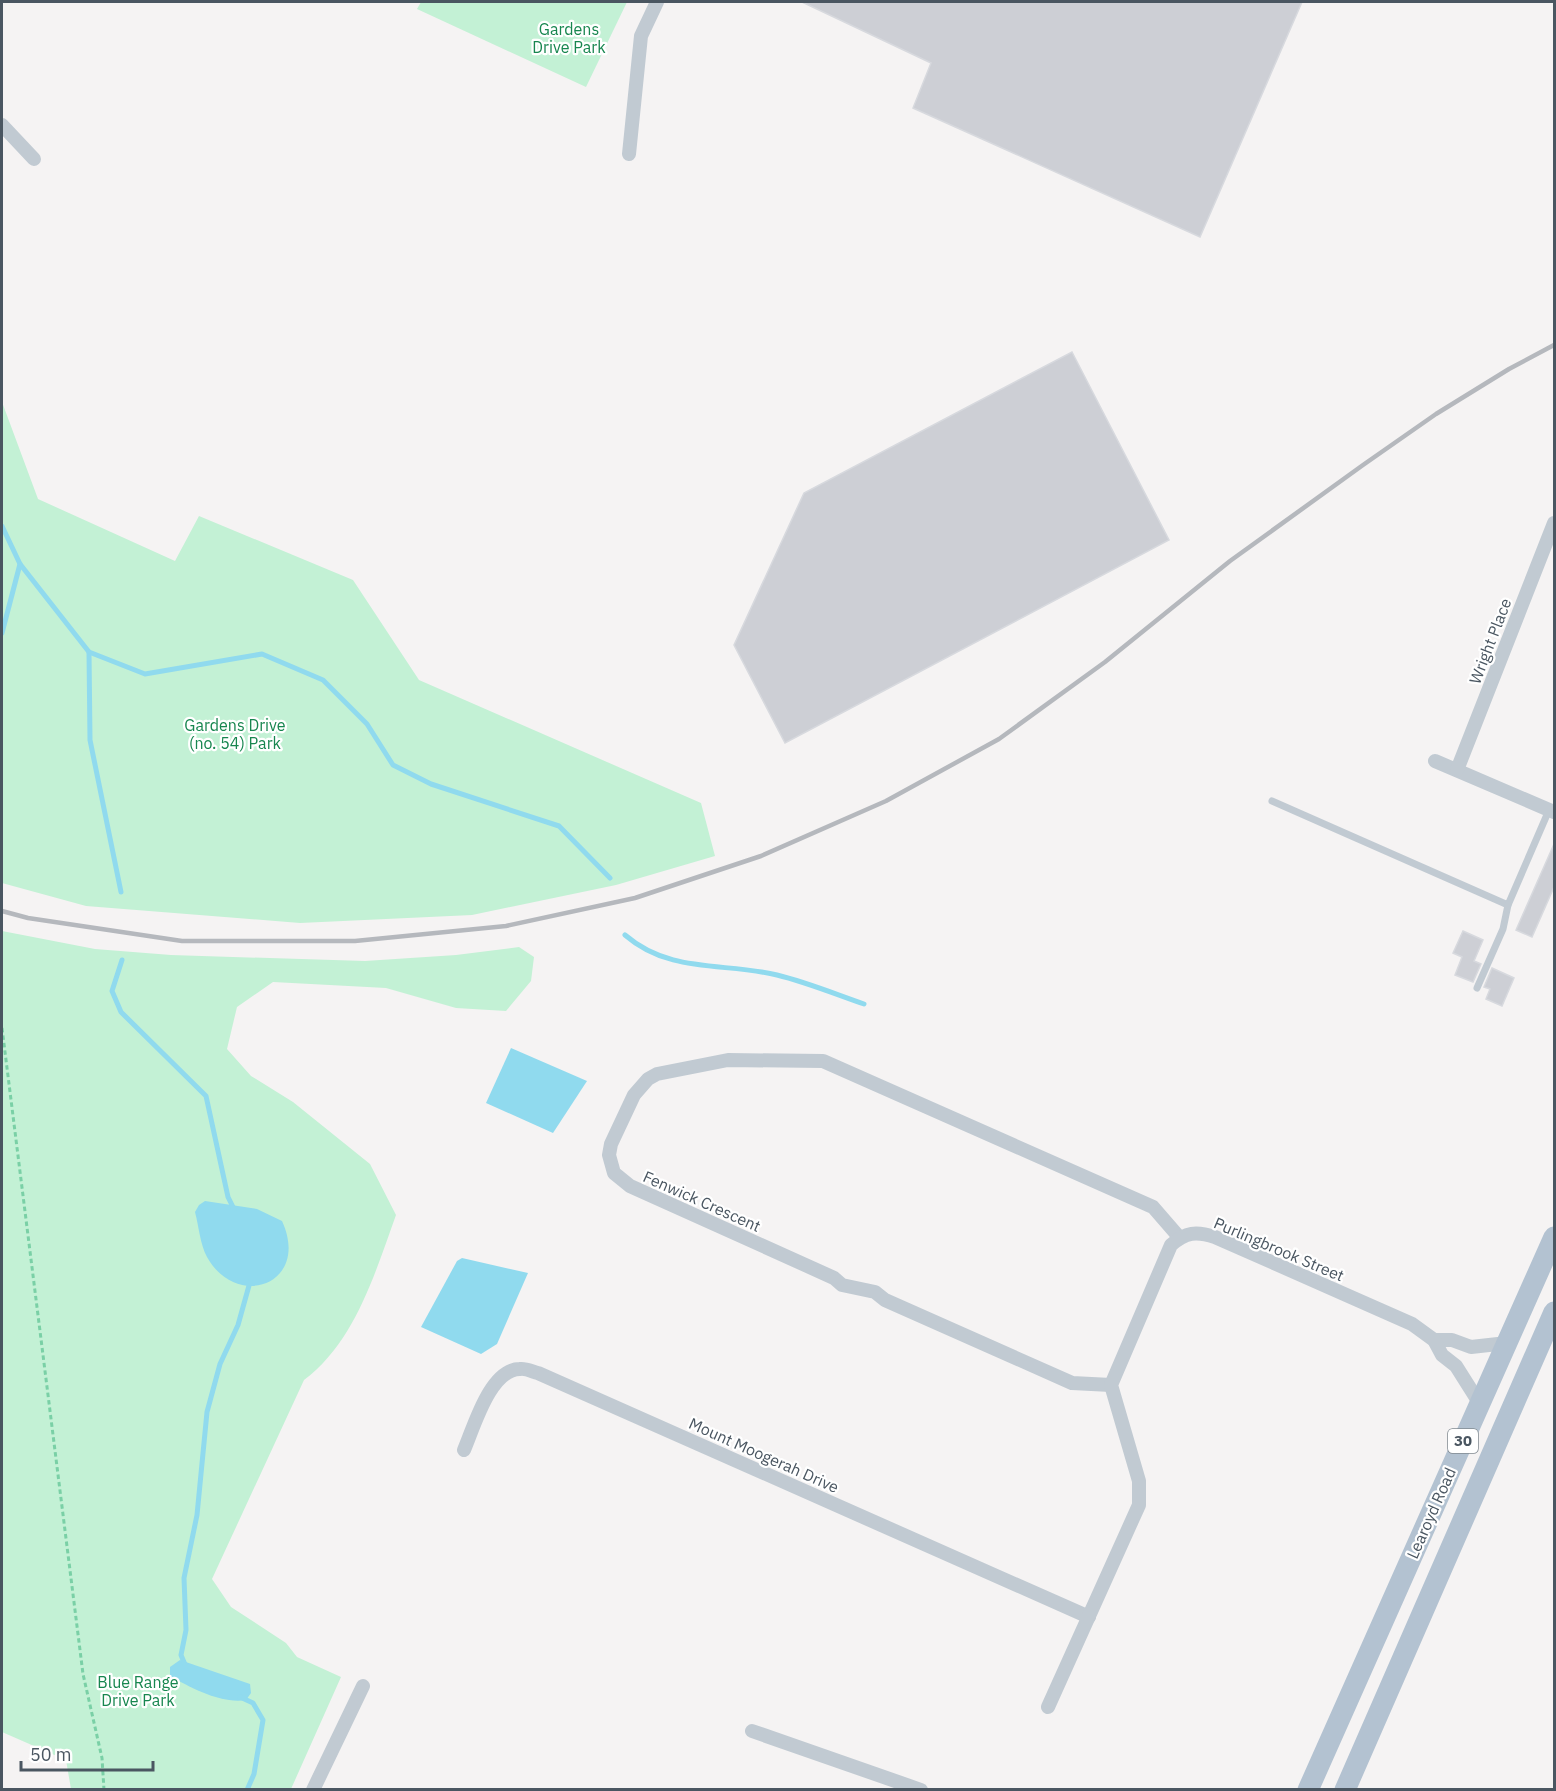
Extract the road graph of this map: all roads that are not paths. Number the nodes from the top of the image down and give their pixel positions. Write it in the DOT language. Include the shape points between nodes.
graph roads {
  1 [pos="657,2"];
  2 [pos="2,126"];
  3 [pos="629,154"];
  4 [pos="34,159"];
  5 [pos="1554,523"];
  6 [pos="1436,761"];
  7 [pos="1457,770"];
  8 [pos="1272,801"];
  9 [pos="1552,811"];
  10 [pos="1508,904"];
  11 [pos="1478,988"];
  12 [pos="1554,1237"];
  13 [pos="1179,1238"];
  14 [pos="1554,1312"];
  15 [pos="1434,1340"];
  16 [pos="1507,1343"];
  17 [pos="1111,1385"];
  18 [pos="1480,1404"];
  19 [pos="464,1450"];
  20 [pos="1089,1617"];
  21 [pos="363,1686"];
  22 [pos="1048,1707"];
  23 [pos="752,1731"];
  24 [pos="313,1790"];
  25 [pos="921,1790"];
  26 [pos="1308,1790"];
  27 [pos="1345,1790"];
  1 -- 3 [label="street" via="641,36"];
  2 -- 4 [label="street"];
  5 -- 7 [label="street, Wright Place"];
  6 -- 7 [label="street"];
  7 -- 9 [label="street"];
  8 -- 10 [label="lane"];
  9 -- 10 [label="lane"];
  10 -- 11 [label="lane" via="1503,929"];
  12 -- 16 [label="main road, Learoyd Road / 30"];
  13 -- 15 [label="street, Purlingbrook Street" via="1198,1232 1215,1237 1412,1324"];
  13 -- 17 [label="street" via="1171,1245"];
  13 -- 17 [label="street, Fenwick Crescent" via="1153,1207 823,1061 728,1060 657,1074 640,1086 629,1105 609,1155 614,1173 630,1186 842,1285 875,1292 885,1300 1072,1383"];
  14 -- 27 [label="main road, Learoyd Road / 30"];
  15 -- 16 [label="street, Purlingbrook Street" via="1452,1340 1472,1347"];
  15 -- 18 [label="street, Purlingbrook Street" via="1442,1355 1462,1372"];
  16 -- 18 [label="main road, Learoyd Road / 30"];
  17 -- 20 [label="street" via="1141,1496 1136,1517"];
  18 -- 26 [label="main road, Learoyd Road / 30"];
  19 -- 20 [label="street, Mount Moogerah Drive" via="491,1387 503,1375 519,1368 538,1373"];
  20 -- 22 [label="street"];
  21 -- 24 [label="street"];
  23 -- 25 [label="street"];
}
